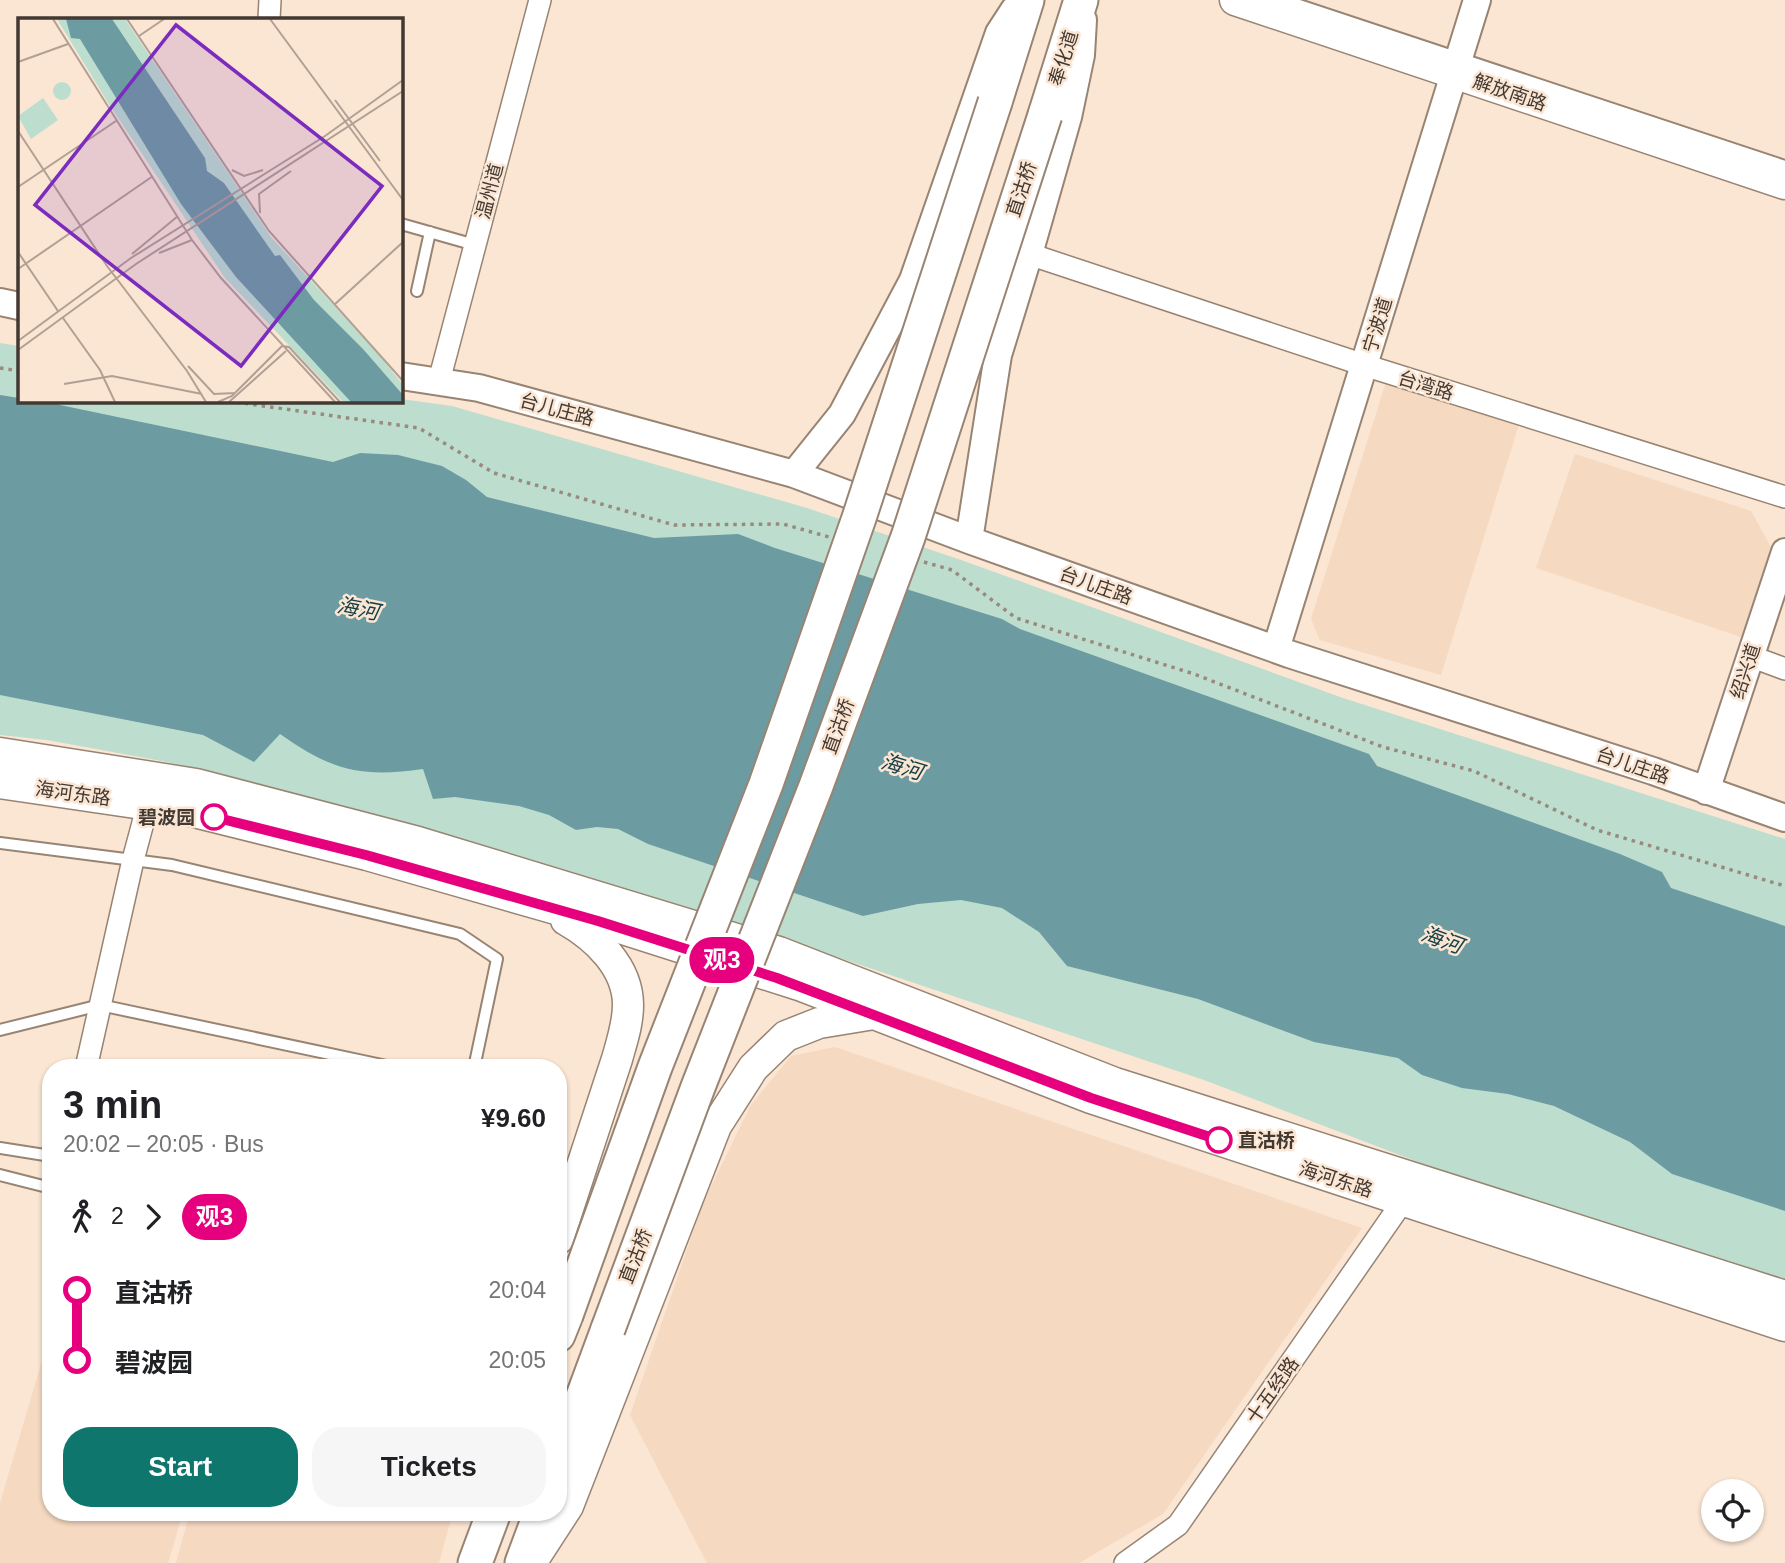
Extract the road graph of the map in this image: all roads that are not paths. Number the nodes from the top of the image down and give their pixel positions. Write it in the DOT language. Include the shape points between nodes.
graph roads {
  1 [pos="270,0"];
  2 [pos="540,0"];
  3 [pos="1021,0"];
  4 [pos="1027,0"];
  5 [pos="1082,0"];
  6 [pos="1235,0"];
  7 [pos="1284,0"];
  8 [pos="1477,0"];
  9 [pos="269,18"];
  10 [pos="1458,66"];
  11 [pos="1045,115"];
  12 [pos="1785,166"];
  13 [pos="1785,184"];
  14 [pos="402,224"];
  15 [pos="430,232"];
  16 [pos="475,245"];
  17 [pos="1029,254"];
  18 [pos="417,291"];
  19 [pos="0,302"];
  20 [pos="18,306"];
  21 [pos="1364,365"];
  22 [pos="402,376"];
  23 [pos="439,382"];
  24 [pos="794,474"];
  25 [pos="1785,497"];
  26 [pos="969,540"];
  27 [pos="1785,552"];
  28 [pos="1276,649"];
  29 [pos="1750,656"];
  30 [pos="1785,670"];
  31 [pos="0,753"];
  32 [pos="0,783"];
  33 [pos="1706,791"];
  34 [pos="148,804"];
  35 [pos="1785,818"];
  36 [pos="0,843"];
  37 [pos="133,860"];
  38 [pos="542,905"];
  39 [pos="100,1005"];
  40 [pos="875,1014"];
  41 [pos="0,1030"];
  42 [pos="88,1059"];
  43 [pos="354,1059"];
  44 [pos="476,1059"];
  45 [pos="0,1148"];
  46 [pos="42,1155"];
  47 [pos="0,1175"];
  48 [pos="42,1186"];
  49 [pos="1403,1201"];
  50 [pos="567,1212"];
  51 [pos="1785,1296"];
  52 [pos="567,1311"];
  53 [pos="1785,1326"];
  54 [pos="567,1440"];
  55 [pos="567,1508"];
  56 [pos="482,1521"];
  57 [pos="491,1521"];
  58 [pos="538,1521"];
  59 [pos="558,1521"];
  60 [pos="476,1560"];
  61 [pos="522,1563"];
  62 [pos="530,1563"];
  63 [pos="1125,1563"];
  1 -- 9 [label="street"];
  2 -- 16 [label="street, 温州道"];
  3 -- 24 [label="street" via="999,33 913,280 842,414"];
  4 -- 52 [label="main road, bridge" via="859,518 766,784 655,1067"];
  5 -- 11 [label="main road, 奉化道"];
  5 -- 17 [label="street" via="1082,55"];
  6 -- 10 [label="main road, 解放南路"];
  7 -- 10 [label="lane, 解放南路"];
  8 -- 10 [label="street, 宁波道"];
  10 -- 12 [label="lane, 解放南路"];
  10 -- 13 [label="main road, 解放南路"];
  10 -- 21 [label="street, 宁波道"];
  11 -- 54 [label="main road, 直沽桥, bridge" via="903,550"];
  14 -- 15 [label="lane"];
  15 -- 16 [label="lane"];
  15 -- 18 [label="lane"];
  16 -- 23 [label="street, 温州道"];
  17 -- 21 [label="street, 台湾路"];
  17 -- 26 [label="street" via="998,355"];
  19 -- 20 [label="street"];
  21 -- 25 [label="street, 台湾路"];
  21 -- 28 [label="street, 宁波道"];
  22 -- 23 [label="street, 台儿庄路"];
  23 -- 24 [label="street, 台儿庄路" via="479,388"];
  24 -- 26 [label="street, 台儿庄路"];
  26 -- 28 [label="street, 台儿庄路"];
  27 -- 29 [label="street, 绍兴道"];
  28 -- 33 [label="street, 台儿庄路"];
  29 -- 30 [label="street"];
  29 -- 33 [label="street, 绍兴道"];
  31 -- 51 [label="main road, 海河东路" via="196,784 430,845 779,952 1115,1083"];
  32 -- 34 [label="main road, 海河东路"];
  33 -- 35 [label="street, 台儿庄路"];
  34 -- 37 [label="street"];
  34 -- 38 [label="main road, 海河东路" via="366,855"];
  36 -- 37 [label="lane"];
  37 -- 39 [label="street"];
  37 -- 44 [label="lane" via="172,865 460,934 497,959"];
  38 -- 40 [label="main road, 海河东路" via="790,982"];
  38 -- 50 [label="main road" via="585,931 614,961 628,1003 618,1059"];
  39 -- 41 [label="lane"];
  39 -- 42 [label="street"];
  39 -- 43 [label="lane"];
  40 -- 49 [label="main road, 海河东路" via="1091,1098"];
  40 -- 55 [label="main road" via="818,1023 786,1036 753,1068 716,1126"];
  45 -- 46 [label="lane"];
  47 -- 48 [label="lane"];
  49 -- 53 [label="main road, 海河东路"];
  49 -- 63 [label="street, 十五经路" via="1178,1525"];
  56 -- 60 [label="main road"];
  57 -- 60 [label="main road"];
  58 -- 61 [label="main road"];
  59 -- 62 [label="main road"];
}
